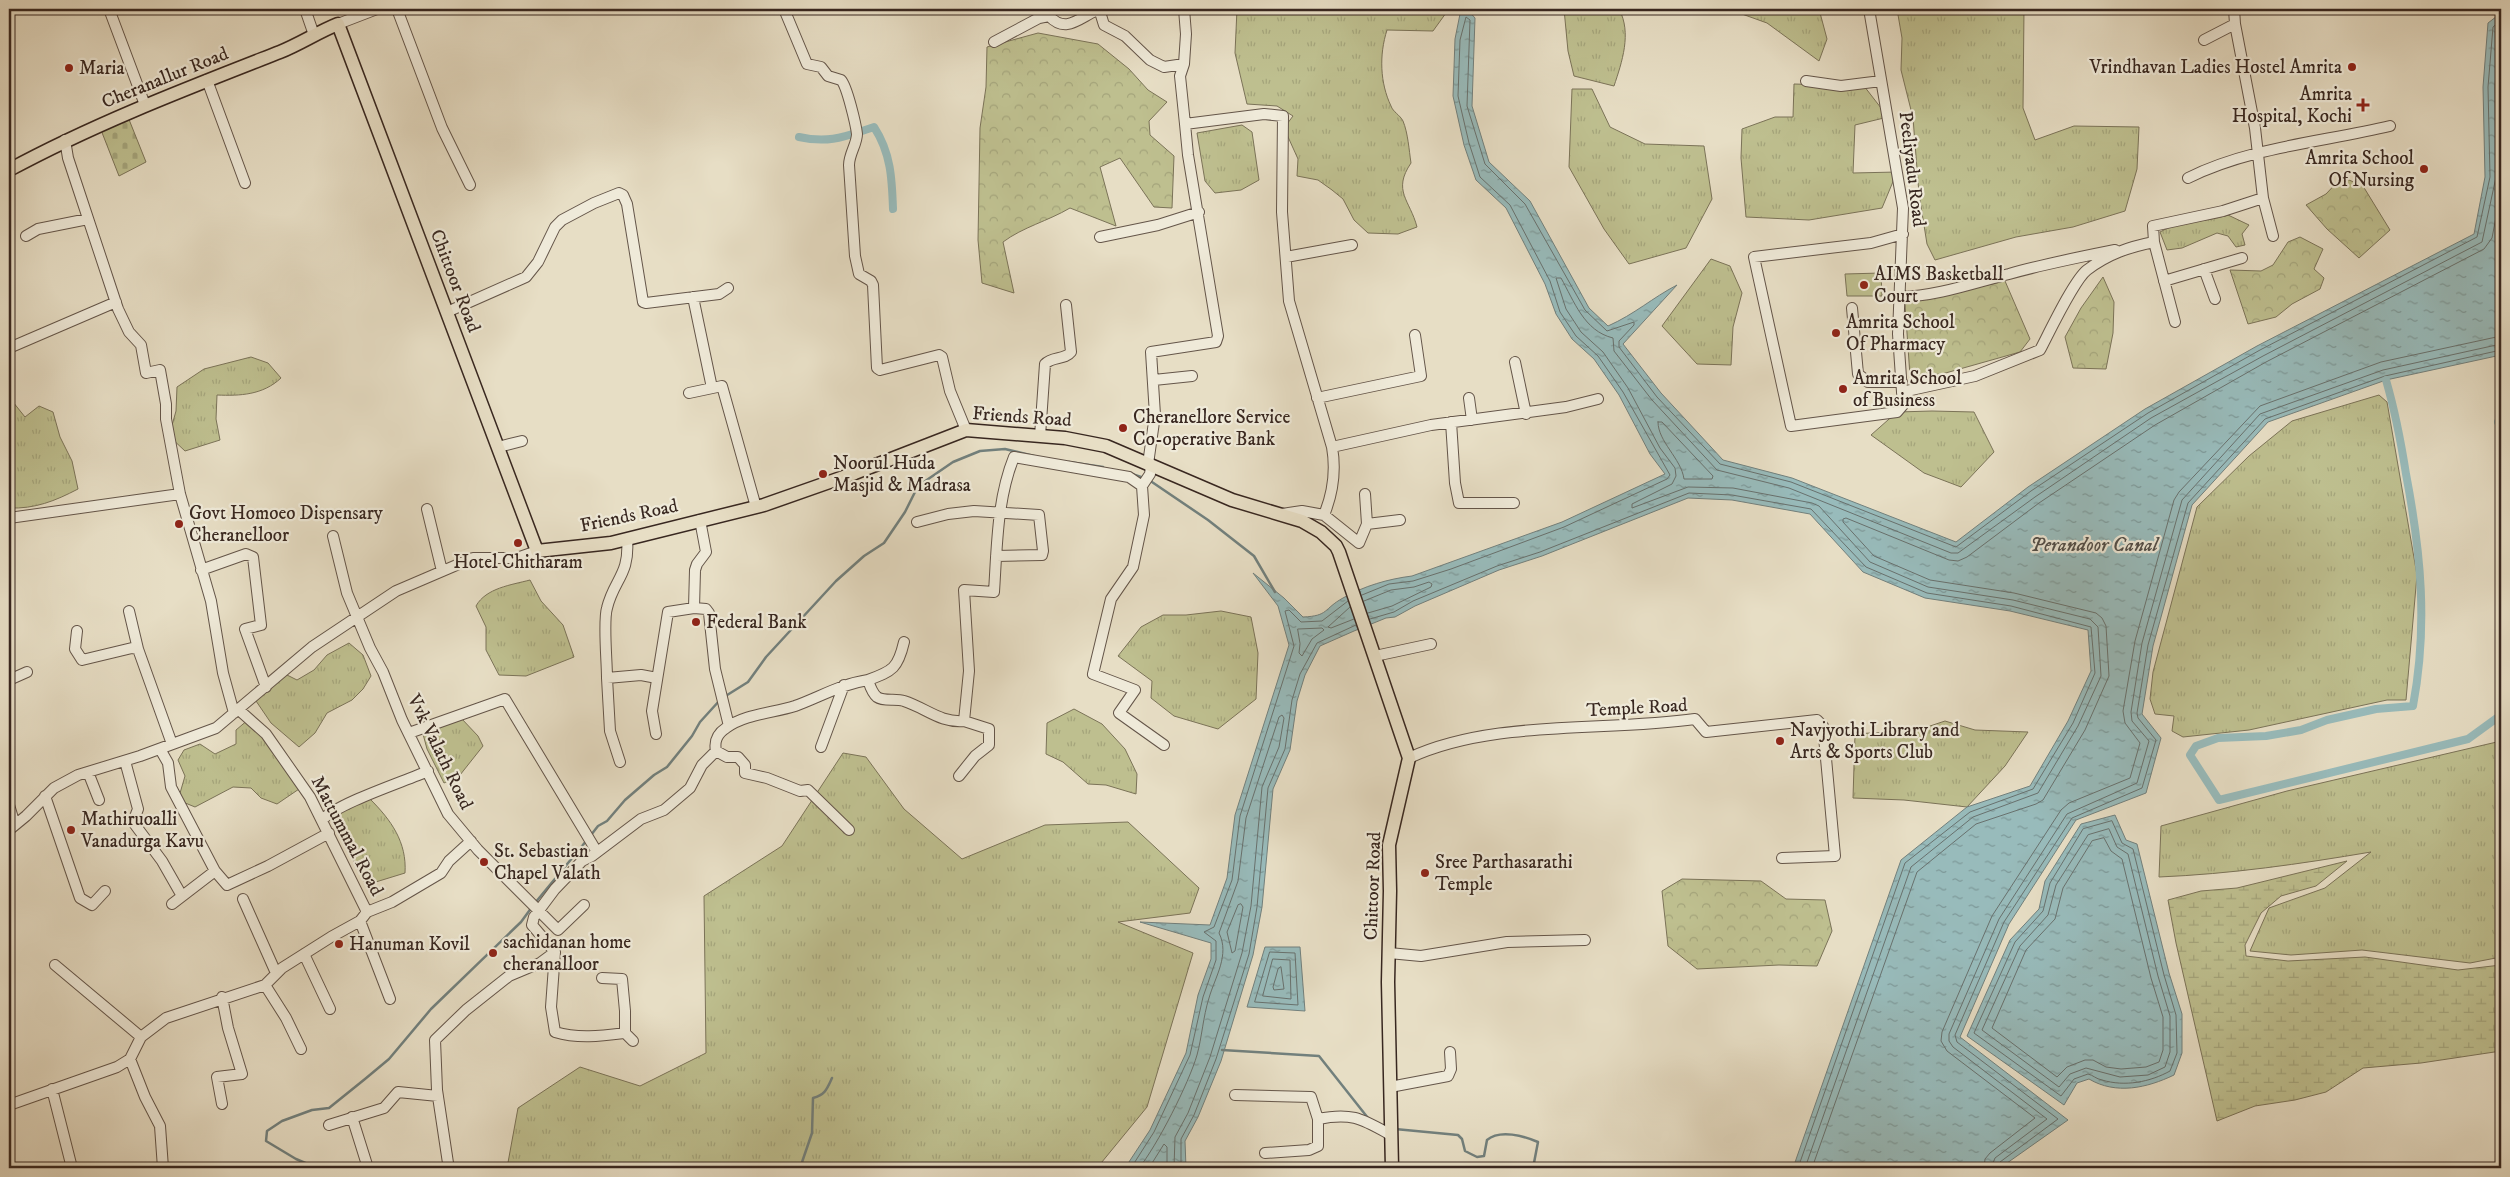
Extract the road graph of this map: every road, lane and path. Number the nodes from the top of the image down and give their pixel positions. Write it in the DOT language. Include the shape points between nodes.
graph roads {
  1 [pos="109,9"];
  2 [pos="305,9"];
  3 [pos="377,9"];
  4 [pos="397,9"];
  5 [pos="699,9"];
  6 [pos="717,9"];
  7 [pos="784,9"];
  8 [pos="1184,9"];
  9 [pos="1869,9"];
  10 [pos="2234,9"];
  11 [pos="338,24"];
  12 [pos="2235,24"];
  13 [pos="314,35"];
  14 [pos="2204,40"];
  15 [pos="994,42"];
  16 [pos="1184,64"];
  17 [pos="207,80"];
  18 [pos="1806,81"];
  19 [pos="1881,81"];
  20 [pos="145,105"];
  21 [pos="1185,124"];
  22 [pos="2390,126"];
  23 [pos="65,140"];
  24 [pos="2257,153"];
  25 [pos="9,170"];
  26 [pos="2188,178"];
  27 [pos="245,183"];
  28 [pos="470,184"];
  29 [pos="2263,198"];
  30 [pos="1199,212"];
  31 [pos="88,219"];
  32 [pos="1903,234"];
  33 [pos="26,236"];
  34 [pos="2273,236"];
  35 [pos="1100,237"];
  36 [pos="2154,242"];
  37 [pos="1352,246"];
  38 [pos="2124,248"];
  39 [pos="1286,257"];
  40 [pos="2242,258"];
  41 [pos="2204,269"];
  42 [pos="2164,281"];
  43 [pos="728,288"];
  44 [pos="693,296"];
  45 [pos="1900,297"];
  46 [pos="2215,298"];
  47 [pos="116,302"];
  48 [pos="1066,305"];
  49 [pos="1852,308"];
  50 [pos="447,312"];
  51 [pos="2174,322"];
  52 [pos="1415,335"];
  53 [pos="9,348"];
  54 [pos="1515,362"];
  55 [pos="1192,376"];
  56 [pos="1154,380"];
  57 [pos="1902,387"];
  58 [pos="712,388"];
  59 [pos="689,393"];
  60 [pos="1317,398"];
  61 [pos="1469,398"];
  62 [pos="1598,399"];
  63 [pos="1526,414"];
  64 [pos="1472,420"];
  65 [pos="1451,422"];
  66 [pos="966,430"];
  67 [pos="1040,436"];
  68 [pos="522,440"];
  69 [pos="498,447"];
  70 [pos="1332,447"];
  71 [pos="1147,475"];
  72 [pos="180,494"];
  73 [pos="1365,494"];
  74 [pos="1514,503"];
  75 [pos="756,507"];
  76 [pos="427,509"];
  77 [pos="1000,514"];
  78 [pos="1281,515"];
  79 [pos="1324,515"];
  80 [pos="9,518"];
  81 [pos="700,520"];
  82 [pos="1400,520"];
  83 [pos="917,522"];
  84 [pos="1367,524"];
  85 [pos="333,536"];
  86 [pos="627,539"];
  87 [pos="537,551"];
  88 [pos="996,556"];
  89 [pos="201,570"];
  90 [pos="442,571"];
  91 [pos="694,608"];
  92 [pos="129,611"];
  93 [pos="357,617"];
  94 [pos="77,631"];
  95 [pos="904,642"];
  96 [pos="1431,644"];
  97 [pos="138,649"];
  98 [pos="1375,656"];
  99 [pos="27,672"];
  100 [pos="607,678"];
  101 [pos="657,678"];
  102 [pos="9,680"];
  103 [pos="868,680"];
  104 [pos="844,685"];
  105 [pos="266,687"];
  106 [pos="237,712"];
  107 [pos="964,720"];
  108 [pos="729,726"];
  109 [pos="409,733"];
  110 [pos="656,734"];
  111 [pos="172,744"];
  112 [pos="1164,745"];
  113 [pos="821,747"];
  114 [pos="160,748"];
  115 [pos="716,751"];
  116 [pos="1409,758"];
  117 [pos="125,760"];
  118 [pos="620,762"];
  119 [pos="428,771"];
  120 [pos="88,772"];
  121 [pos="959,776"];
  122 [pos="45,796"];
  123 [pos="99,800"];
  124 [pos="9,805"];
  125 [pos="322,820"];
  126 [pos="12,828"];
  127 [pos="849,830"];
  128 [pos="329,834"];
  129 [pos="471,841"];
  130 [pos="597,852"];
  131 [pos="1782,858"];
  132 [pos="215,871"];
  133 [pos="105,892"];
  134 [pos="182,896"];
  135 [pos="242,899"];
  136 [pos="172,904"];
  137 [pos="536,906"];
  138 [pos="584,906"];
  139 [pos="367,912"];
  140 [pos="360,921"];
  141 [pos="1585,940"];
  142 [pos="555,952"];
  143 [pos="1389,953"];
  144 [pos="304,954"];
  145 [pos="55,965"];
  146 [pos="276,973"];
  147 [pos="602,978"];
  148 [pos="264,985"];
  149 [pos="222,997"];
  150 [pos="390,999"];
  151 [pos="330,1009"];
  152 [pos="625,1033"];
  153 [pos="141,1037"];
  154 [pos="633,1041"];
  155 [pos="302,1049"];
  156 [pos="1450,1052"];
  157 [pos="130,1059"];
  158 [pos="1390,1086"];
  159 [pos="52,1089"];
  160 [pos="438,1096"];
  161 [pos="1235,1096"];
  162 [pos="222,1104"];
  163 [pos="9,1105"];
  164 [pos="352,1117"];
  165 [pos="1318,1119"];
  166 [pos="329,1125"];
  167 [pos="1391,1129"];
  168 [pos="1265,1153"];
  169 [pos="448,1163"];
  170 [pos="72,1168"];
  171 [pos="163,1168"];
  172 [pos="368,1168"];
  173 [pos="1392,1168"];
  1 -- 20 [label="street"];
  2 -- 13 [label="street"];
  3 -- 11 [label="street"];
  4 -- 28 [label="street" via="442,128"];
  5 -- 6 [label="street"];
  7 -- 66 [label="street" via="807,64 821,67 828,76 841,80 847,89 857,135 849,156 856,261 859,274 873,285 877,368 942,357 950,391"];
  8 -- 16 [label="street"];
  9 -- 19 [label="street, Peeliyadu Road"];
  10 -- 12 [label="street"];
  11 -- 13 [label="main road, Cheranallur Road"];
  11 -- 50 [label="main road, Chittoor Road"];
  12 -- 14 [label="street"];
  12 -- 24 [label="street"];
  13 -- 17 [label="main road, Cheranallur Road" via="283,51"];
  15 -- 16 [label="street" via="1039,18 1050,16 1064,26 1095,11 1100,12 1104,25 1125,36 1150,60 1164,67"];
  16 -- 21 [label="street" via="1180,76"];
  17 -- 20 [label="main road, Cheranallur Road"];
  17 -- 27 [label="street"];
  18 -- 19 [label="street" via="1841,86"];
  19 -- 32 [label="street, Peeliyadu Road" via="1903,208"];
  20 -- 23 [label="main road, Cheranallur Road"];
  21 -- 30 [label="street"];
  21 -- 39 [label="street" via="1264,114 1283,116 1281,195"];
  22 -- 24 [label="street"];
  23 -- 25 [label="main road, Cheranallur Road"];
  23 -- 31 [label="street"];
  24 -- 26 [label="street"];
  24 -- 29 [label="street"];
  29 -- 34 [label="street"];
  29 -- 36 [label="street" via="2223,211 2153,226"];
  30 -- 35 [label="street"];
  30 -- 56 [label="street" via="1218,336 1216,342 1151,352"];
  31 -- 33 [label="street" via="38,229"];
  31 -- 47 [label="street"];
  32 -- 45 [label="street, Peeliyadu Road"];
  32 -- 57 [label="street" via="1871,243 1754,257 1791,426 1897,412 1903,405"];
  36 -- 38 [label="street"];
  36 -- 42 [label="street"];
  37 -- 39 [label="street"];
  38 -- 45 [label="street" via="1919,297"];
  38 -- 57 [label="street" via="2086,271 2058,314 2040,350 1975,376"];
  39 -- 60 [label="street" via="1288,301"];
  40 -- 41 [label="street"];
  41 -- 42 [label="street"];
  41 -- 46 [label="street"];
  42 -- 51 [label="street"];
  43 -- 44 [label="street" via="719,294"];
  44 -- 50 [label="street" via="643,302 627,204 623,194 619,193 562,220 526,277"];
  44 -- 58 [label="street"];
  45 -- 57 [label="street, Peeliyadu Road" via="1898,334"];
  47 -- 53 [label="street"];
  47 -- 72 [label="street" via="129,332 141,345 146,372 160,370"];
  48 -- 67 [label="street" via="1071,352 1045,364"];
  49 -- 57 [label="street" via="1858,374 1868,382"];
  50 -- 69 [label="main road, Chittoor Road"];
  52 -- 60 [label="street" via="1421,376"];
  54 -- 63 [label="street"];
  55 -- 56 [label="street"];
  56 -- 71 [label="street" via="1154,429"];
  58 -- 59 [label="street"];
  58 -- 75 [label="street" via="722,386"];
  60 -- 70 [label="street"];
  61 -- 64 [label="street"];
  62 -- 63 [label="street"];
  63 -- 64 [label="street"];
  64 -- 65 [label="street"];
  65 -- 70 [label="street"];
  65 -- 74 [label="street" via="1458,503"];
  66 -- 67 [label="main road, Friends Road"];
  66 -- 75 [label="main road, Friends Road" via="856,474"];
  67 -- 71 [label="main road, Friends Road" via="1106,446"];
  68 -- 69 [label="street"];
  69 -- 87 [label="main road, Chittoor Road"];
  70 -- 79 [label="street" via="1334,478"];
  71 -- 77 [label="street" via="1129,477 1014,457 1008,470"];
  71 -- 78 [label="main road, Friends Road"];
  71 -- 112 [label="street" via="1144,516 1133,567 1111,599 1093,674 1135,690 1119,713"];
  72 -- 80 [label="street"];
  72 -- 89 [label="street"];
  73 -- 84 [label="street"];
  75 -- 81 [label="main road, Friends Road"];
  76 -- 90 [label="street"];
  77 -- 83 [label="street" via="974,511"];
  77 -- 88 [label="street"];
  77 -- 88 [label="street" via="1039,515 1043,550 1038,557"];
  78 -- 79 [label="street" via="1302,511"];
  78 -- 98 [label="main road, Friends Road" via="1312,527 1330,540 1339,552"];
  79 -- 84 [label="street" via="1359,543"];
  81 -- 86 [label="main road, Friends Road"];
  81 -- 91 [label="street" via="706,552 695,570"];
  82 -- 84 [label="street"];
  85 -- 93 [label="street, Vvk Valath Road" via="347,593"];
  86 -- 87 [label="main road, Friends Road"];
  86 -- 100 [label="street" via="628,555 622,578 606,609"];
  87 -- 90 [label="street" via="517,558 473,558"];
  88 -- 107 [label="street" via="994,592 964,590 969,671"];
  89 -- 105 [label="street" via="246,554 253,557 261,625 244,629"];
  89 -- 106 [label="street" via="211,601 223,673"];
  90 -- 93 [label="street" via="396,591"];
  91 -- 101 [label="street" via="668,612"];
  91 -- 108 [label="street" via="706,609 709,613 715,669"];
  92 -- 97 [label="street"];
  93 -- 105 [label="street" via="312,647"];
  93 -- 109 [label="street, Vvk Valath Road"];
  94 -- 97 [label="street" via="75,648 82,660"];
  95 -- 103 [label="street" via="900,660 889,673"];
  96 -- 98 [label="street"];
  97 -- 111 [label="street"];
  98 -- 116 [label="main road"];
  99 -- 102 [label="street"];
  100 -- 101 [label="street" via="641,675"];
  100 -- 118 [label="street" via="610,731"];
  101 -- 110 [label="street" via="652,711"];
  103 -- 104 [label="street"];
  103 -- 107 [label="street" via="879,699 903,701 947,720"];
  104 -- 108 [label="street" via="798,705"];
  104 -- 113 [label="street"];
  105 -- 106 [label="street"];
  106 -- 111 [label="street" via="216,728"];
  106 -- 125 [label="street, Mattummal Road" via="266,734"];
  107 -- 121 [label="street" via="989,729 988,745"];
  108 -- 115 [label="street" via="718,735"];
  109 -- 119 [label="street, Vvk Valath Road"];
  109 -- 130 [label="street" via="505,699"];
  111 -- 114 [label="street"];
  114 -- 117 [label="street"];
  114 -- 132 [label="street" via="168,763 171,788"];
  115 -- 127 [label="street" via="727,757 738,757 745,773 800,791 808,790"];
  115 -- 130 [label="street" via="702,765 690,788 664,810 640,819"];
  116 -- 131 [label="street, Temple Road" via="1451,743 1522,732 1695,719 1706,732 1817,720 1823,726 1835,856"];
  116 -- 143 [label="main road, Chittoor Road" via="1389,845"];
  117 -- 120 [label="street"];
  117 -- 134 [label="street" via="138,809 132,822 162,861"];
  119 -- 125 [label="street" via="350,802 329,812"];
  119 -- 129 [label="street, Vvk Valath Road" via="448,814"];
  120 -- 122 [label="street" via="54,788"];
  120 -- 123 [label="street"];
  122 -- 126 [label="street"];
  122 -- 133 [label="street" via="80,898 92,905"];
  124 -- 126 [label="street"];
  125 -- 128 [label="street, Mattummal Road"];
  128 -- 132 [label="street" via="227,885"];
  128 -- 139 [label="street, Mattummal Road"];
  129 -- 137 [label="street, Vvk Valath Road"];
  129 -- 139 [label="street" via="449,860 441,873 392,902"];
  130 -- 137 [label="street" via="582,860"];
  132 -- 134 [label="street"];
  134 -- 136 [label="street"];
  135 -- 146 [label="street"];
  137 -- 138 [label="street, Vvk Valath Road" via="558,930"];
  137 -- 142 [label="street" via="532,925"];
  139 -- 140 [label="street, Mattummal Road"];
  140 -- 144 [label="street, Mattummal Road"];
  140 -- 150 [label="street"];
  141 -- 143 [label="street" via="1508,942 1421,956"];
  142 -- 152 [label="street" via="551,1008 555,1032 582,1037"];
  142 -- 160 [label="street" via="540,963 509,976 442,1031 435,1040"];
  143 -- 158 [label="main road, Chittoor Road"];
  144 -- 146 [label="street, Mattummal Road"];
  144 -- 151 [label="street"];
  145 -- 153 [label="street"];
  146 -- 148 [label="street, Mattummal Road"];
  147 -- 152 [label="street" via="622,979"];
  148 -- 149 [label="street, Mattummal Road"];
  148 -- 155 [label="street"];
  149 -- 153 [label="street, Mattummal Road" via="170,1016"];
  149 -- 162 [label="street" via="242,1074 217,1077"];
  152 -- 154 [label="street"];
  153 -- 157 [label="street, Mattummal Road"];
  156 -- 158 [label="street" via="1448,1076"];
  157 -- 159 [label="street" via="106,1073"];
  157 -- 171 [label="street" via="160,1126"];
  158 -- 167 [label="main road, Chittoor Road"];
  159 -- 163 [label="street"];
  159 -- 170 [label="street"];
  160 -- 164 [label="street" via="398,1092 384,1108"];
  160 -- 169 [label="street"];
  161 -- 165 [label="street" via="1311,1097"];
  164 -- 166 [label="street"];
  164 -- 172 [label="street"];
  165 -- 167 [label="street" via="1357,1116"];
  165 -- 168 [label="street" via="1318,1146 1309,1150"];
  167 -- 173 [label="main road, Chittoor Road"];
}
